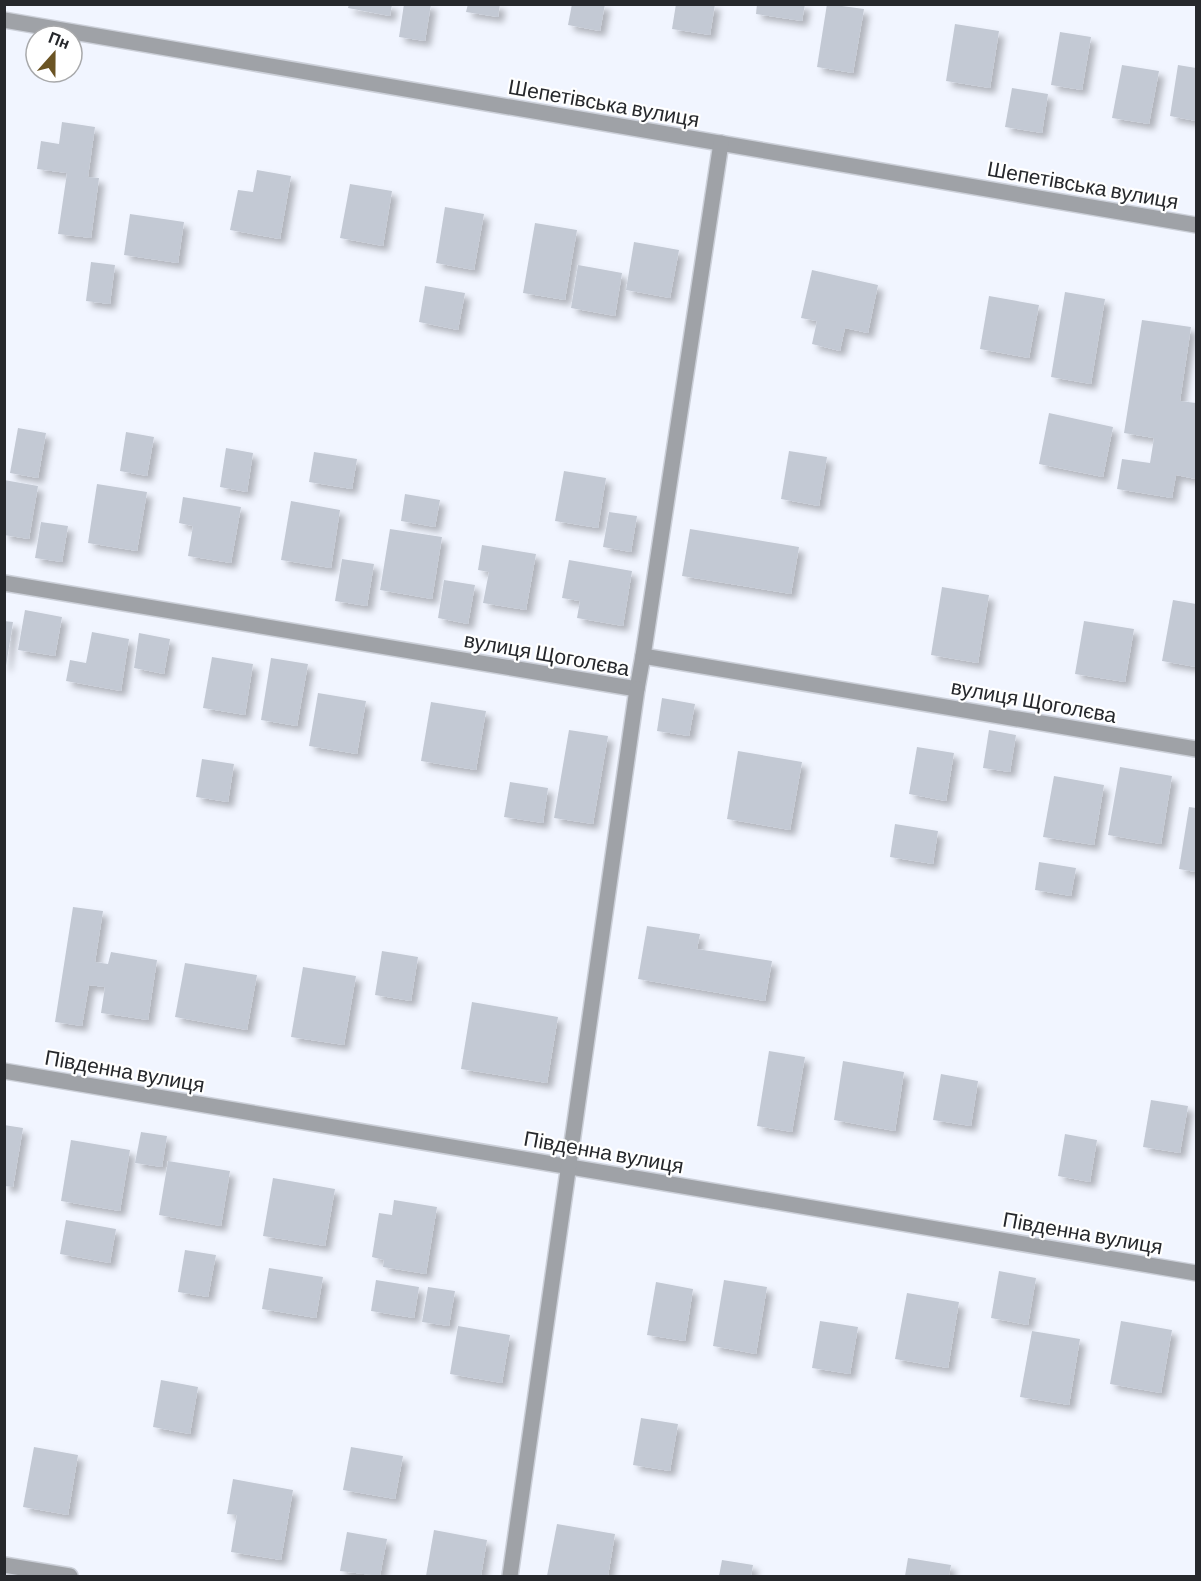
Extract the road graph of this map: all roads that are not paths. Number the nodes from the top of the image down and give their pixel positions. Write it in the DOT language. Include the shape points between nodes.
graph roads {
  1 [pos="4,20"];
  2 [pos="721,143"];
  3 [pos="1197,225"];
  4 [pos="4,583"];
  5 [pos="643,656"];
  6 [pos="637,689"];
  7 [pos="1197,749"];
  8 [pos="4,1071"];
  9 [pos="570,1167"];
  10 [pos="1197,1273"];
  11 [pos="4,1565"];
  12 [pos="70,1576"];
  13 [pos="510,1576"];
  1 -- 2 [label="street, Шепетівська вулиця"];
  2 -- 3 [label="street, Шепетівська вулиця"];
  2 -- 5 [label="street"];
  4 -- 6 [label="street, вулиця Щоголєва"];
  5 -- 6 [label="street, вулиця Щоголєва"];
  5 -- 7 [label="street, вулиця Щоголєва"];
  6 -- 9 [label="street"];
  8 -- 9 [label="street, Південна вулиця"];
  9 -- 10 [label="street, Південна вулиця"];
  9 -- 13 [label="street"];
  11 -- 12 [label="street"];
}
